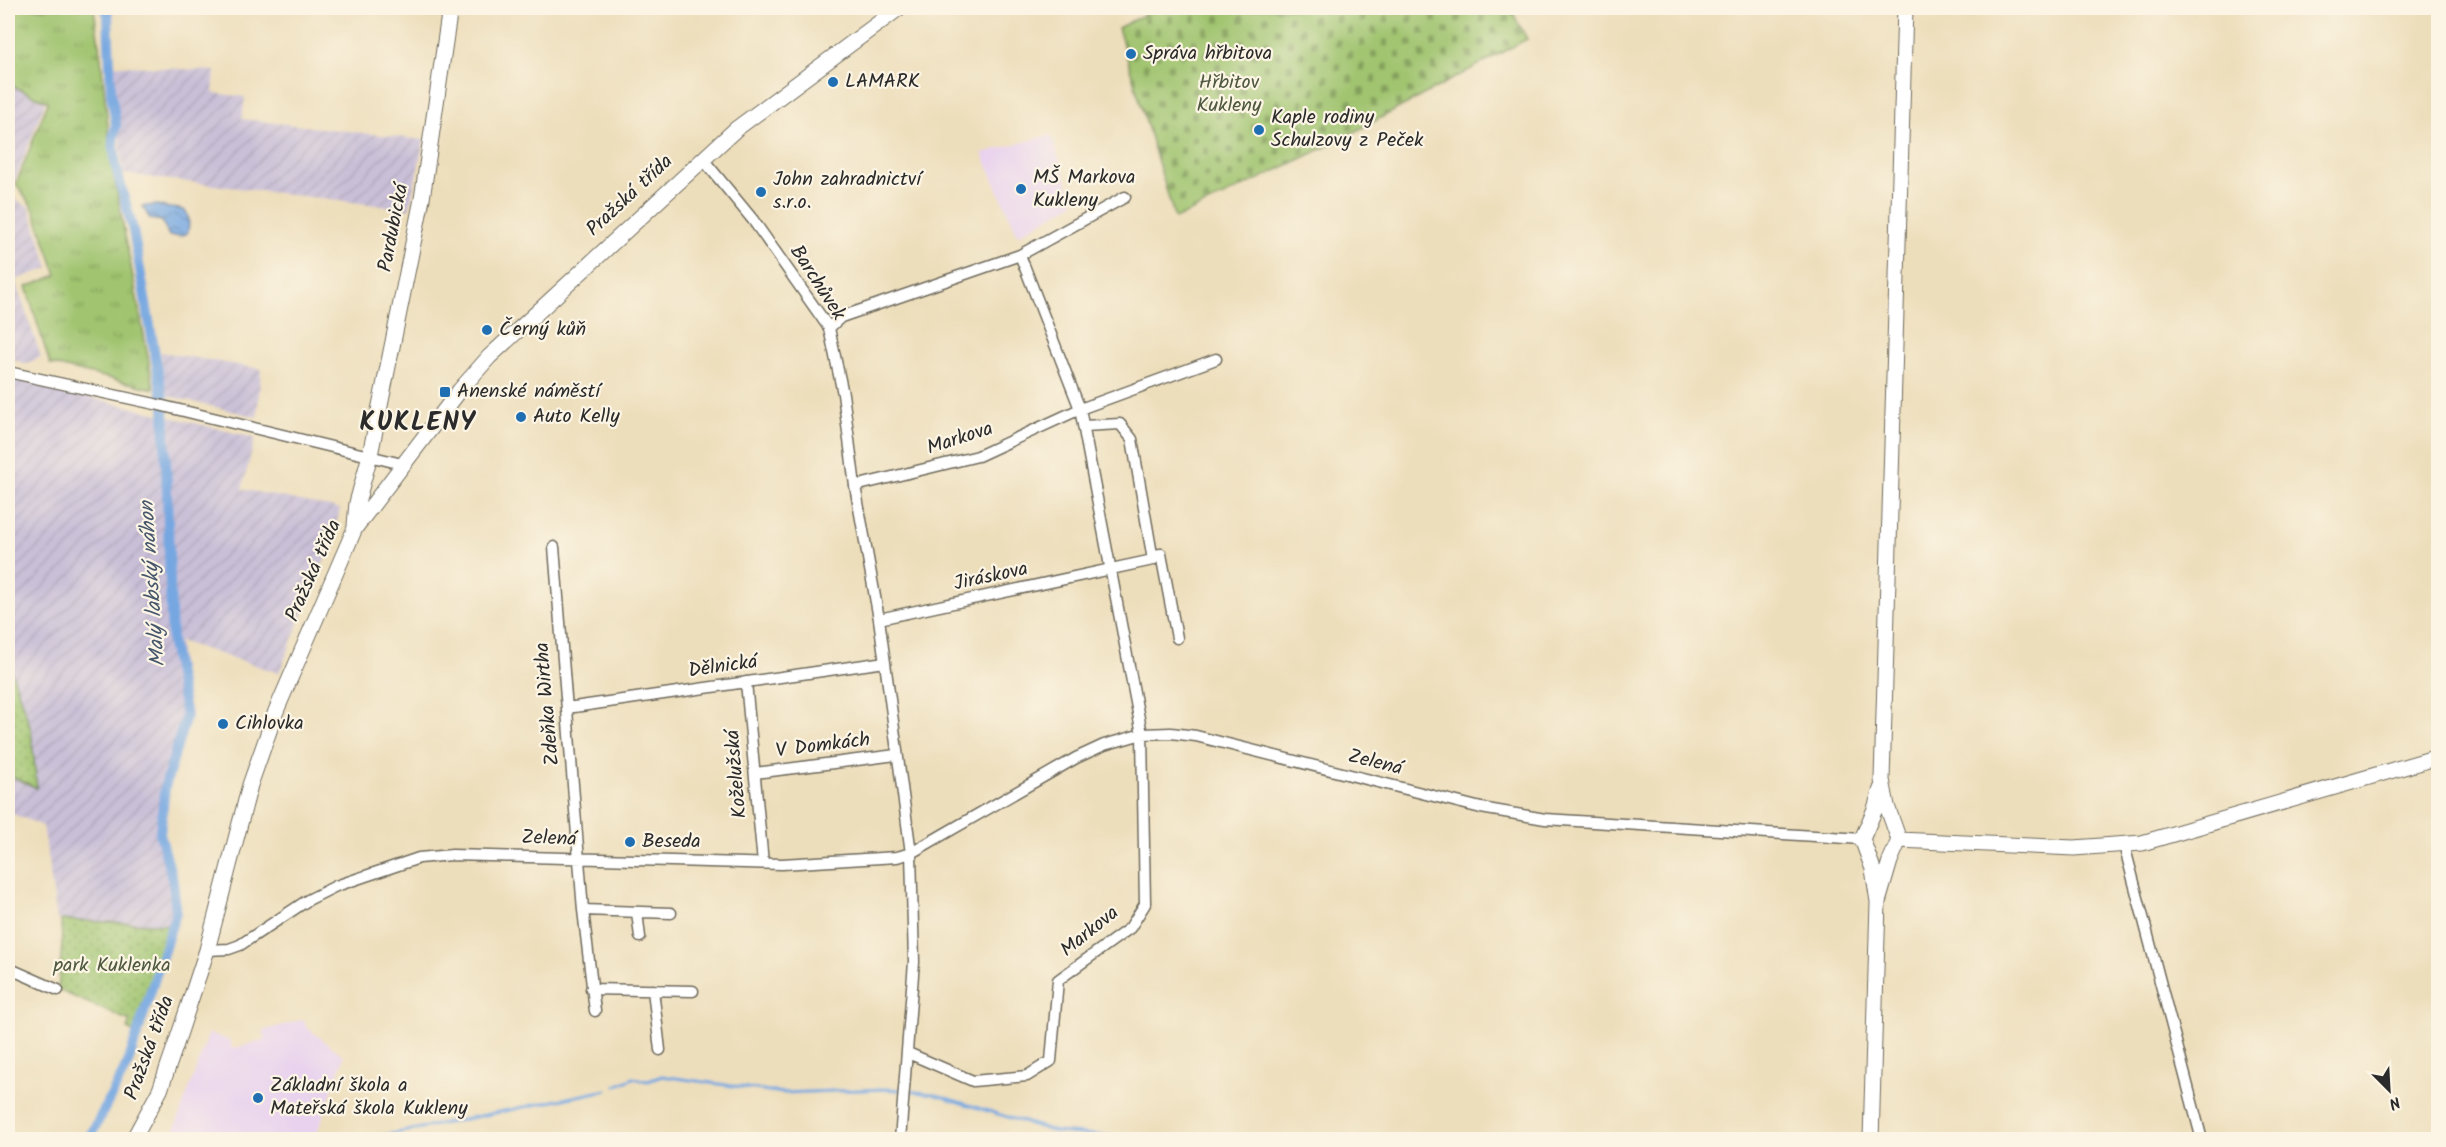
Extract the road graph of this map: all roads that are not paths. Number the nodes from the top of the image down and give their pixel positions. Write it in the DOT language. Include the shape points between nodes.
graph roads {
  1 [pos="450,8"];
  2 [pos="899,8"];
  3 [pos="1905,8"];
  4 [pos="702,158"];
  5 [pos="1125,197"];
  6 [pos="1020,255"];
  7 [pos="829,328"];
  8 [pos="1216,359"];
  9 [pos="8,372"];
  10 [pos="1080,409"];
  11 [pos="1084,426"];
  12 [pos="370,455"];
  13 [pos="402,464"];
  14 [pos="856,490"];
  15 [pos="355,528"];
  16 [pos="554,547"];
  17 [pos="1152,555"];
  18 [pos="1111,569"];
  19 [pos="879,619"];
  20 [pos="1177,638"];
  21 [pos="885,662"];
  22 [pos="746,682"];
  23 [pos="567,708"];
  24 [pos="1142,735"];
  25 [pos="896,754"];
  26 [pos="2439,757"];
  27 [pos="755,773"];
  28 [pos="1882,780"];
  29 [pos="1892,825"];
  30 [pos="1864,839"];
  31 [pos="1897,845"];
  32 [pos="2124,845"];
  33 [pos="911,853"];
  34 [pos="579,858"];
  35 [pos="764,863"];
  36 [pos="1878,902"];
  37 [pos="583,910"];
  38 [pos="638,912"];
  39 [pos="671,913"];
  40 [pos="640,937"];
  41 [pos="207,950"];
  42 [pos="8,968"];
  43 [pos="591,989"];
  44 [pos="58,990"];
  45 [pos="653,990"];
  46 [pos="693,991"];
  47 [pos="595,1011"];
  48 [pos="660,1050"];
  49 [pos="908,1053"];
  50 [pos="133,1140"];
  51 [pos="900,1140"];
  52 [pos="1871,1140"];
  53 [pos="2202,1140"];
  1 -- 12 [label="street, Pardubická" via="422,199"];
  2 -- 4 [label="street, Pražská třída" via="776,97"];
  3 -- 28 [label="street"];
  4 -- 7 [label="street, Barchůvek" via="753,220"];
  4 -- 13 [label="street, Pražská třída" via="489,357"];
  5 -- 6 [label="street"];
  6 -- 7 [label="street" via="841,317"];
  6 -- 10 [label="street, Markova"];
  7 -- 14 [label="street, Barchůvek" via="843,393"];
  8 -- 10 [label="street, Markova"];
  9 -- 12 [label="street"];
  10 -- 11 [label="street, Markova"];
  10 -- 14 [label="street, Markova" via="978,456"];
  11 -- 17 [label="street" via="1120,424 1132,439"];
  11 -- 18 [label="street, Markova"];
  12 -- 13 [label="street"];
  12 -- 15 [label="street, Pardubická" via="357,503"];
  13 -- 15 [label="street, Pražská třída"];
  14 -- 19 [label="street"];
  15 -- 41 [label="street, Pražská třída" via="276,711 253,775"];
  16 -- 23 [label="street, Zdeňka Wirtha"];
  17 -- 18 [label="street" via="1153,560"];
  17 -- 20 [label="street" via="1161,554"];
  18 -- 19 [label="street, Jiráskova"];
  18 -- 24 [label="street, Markova"];
  19 -- 21 [label="street"];
  21 -- 22 [label="street, Dělnická"];
  21 -- 25 [label="street"];
  22 -- 23 [label="street, Dělnická"];
  22 -- 27 [label="street, Koželužská"];
  23 -- 34 [label="street, Zdeňka Wirtha"];
  24 -- 30 [label="street, Zelená" via="1196,736 1481,808 1545,819"];
  24 -- 33 [label="street, Zelená" via="1104,745 1076,759"];
  24 -- 49 [label="street, Markova" via="1145,904 1130,928 1058,980 1051,1061 1026,1077 973,1081"];
  25 -- 27 [label="street, V Domkách"];
  25 -- 33 [label="street"];
  26 -- 32 [label="street" via="2169,836"];
  27 -- 35 [label="street, Koželužská"];
  28 -- 29 [label="street"];
  28 -- 30 [label="street"];
  29 -- 30 [label="street" via="1881,820 1870,823"];
  29 -- 31 [label="street" via="1898,834"];
  30 -- 31 [label="street" via="1875,857 1880,858 1891,854"];
  30 -- 36 [label="street"];
  31 -- 32 [label="street"];
  31 -- 36 [label="street"];
  32 -- 53 [label="street"];
  33 -- 35 [label="street, Zelená" via="883,859"];
  33 -- 49 [label="street" via="914,962"];
  34 -- 35 [label="street, Zelená"];
  34 -- 37 [label="street, Zdeňka Wirtha"];
  34 -- 41 [label="street, Zelená" via="419,858 322,892 234,947"];
  36 -- 52 [label="street"];
  37 -- 38 [label="street"];
  37 -- 43 [label="street, Zdeňka Wirtha"];
  38 -- 39 [label="street"];
  38 -- 40 [label="street"];
  41 -- 50 [label="street, Pražská třída" via="160,1090"];
  42 -- 44 [label="street"];
  43 -- 45 [label="street"];
  43 -- 47 [label="street, Zdeňka Wirtha"];
  45 -- 46 [label="street"];
  45 -- 48 [label="street"];
  49 -- 51 [label="street"];
}
